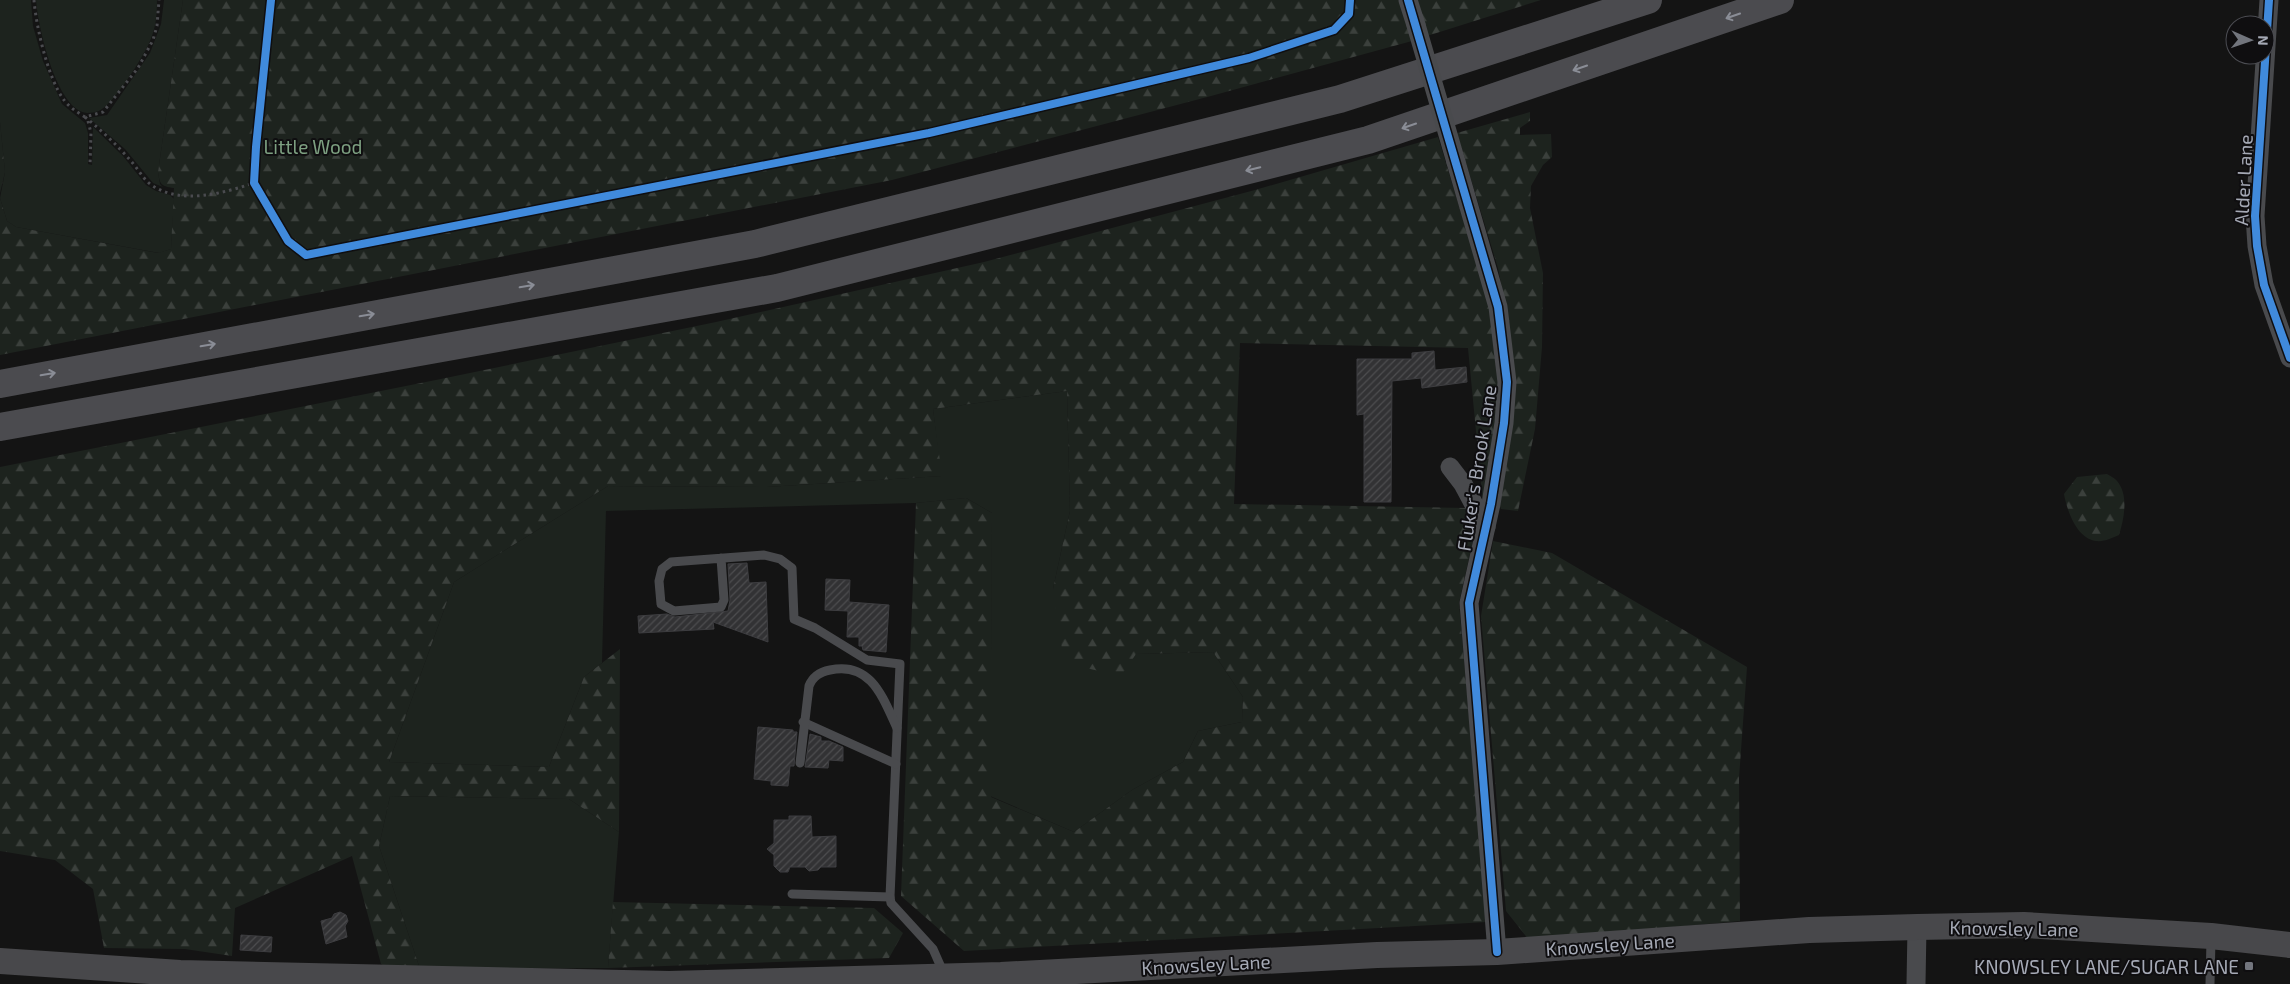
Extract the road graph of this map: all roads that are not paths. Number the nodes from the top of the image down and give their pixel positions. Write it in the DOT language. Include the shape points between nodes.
graph roads {
  1 [pos="1408,0"];
  2 [pos="1648,0"];
  3 [pos="1780,0"];
  4 [pos="2269,0"];
  5 [pos="2290,358"];
  6 [pos="0,384"];
  7 [pos="0,427"];
  8 [pos="1450,467"];
  9 [pos="1486,527"];
  10 [pos="721,558"];
  11 [pos="803,722"];
  12 [pos="898,729"];
  13 [pos="800,762"];
  14 [pos="896,764"];
  15 [pos="792,894"];
  16 [pos="890,897"];
  17 [pos="1917,927"];
  18 [pos="2211,936"];
  19 [pos="2290,945"];
  20 [pos="1497,952"];
  21 [pos="0,961"];
  22 [pos="945,977"];
  23 [pos="371,981"];
  24 [pos="1916,984"];
  25 [pos="2210,984"];
  1 -- 9 [label="street, Fluker's Brook Lane, bridge" via="1498,306 1507,382 1504,423"];
  6 -- 2 [label="highway, one-way" via="755,244 1340,98"];
  3 -- 7 [label="highway, one-way" via="1368,140 777,288"];
  4 -- 5 [label="street, Alder Lane" via="2255,216 2264,286"];
  8 -- 9 [label="street"];
  9 -- 20 [label="street, Fluker's Brook Lane" via="1469,604"];
  10 -- 10 [label="lane" via="671,562 662,569 661,604 674,611 721,607 724,600"];
  10 -- 12 [label="lane" via="764,555 780,559 792,568 794,619 867,660 900,664"];
  11 -- 12 [label="lane" via="812,679 824,671 842,668 872,681"];
  11 -- 13 [label="lane"];
  11 -- 14 [label="lane"];
  12 -- 14 [label="lane"];
  14 -- 16 [label="lane"];
  15 -- 16 [label="lane"];
  16 -- 22 [label="lane" via="891,903 933,948"];
  17 -- 18 [label="main road, Knowsley Lane" via="2024,925"];
  17 -- 20 [label="main road, Knowsley Lane" via="1809,930"];
  17 -- 24 [label="street"];
  18 -- 19 [label="main road, Knowsley Lane"];
  18 -- 25 [label="lane"];
  20 -- 22 [label="main road, Knowsley Lane"];
  21 -- 23 [label="main road, Knowsley Lane"];
  22 -- 23 [label="main road, Knowsley Lane" via="669,984"];
}
